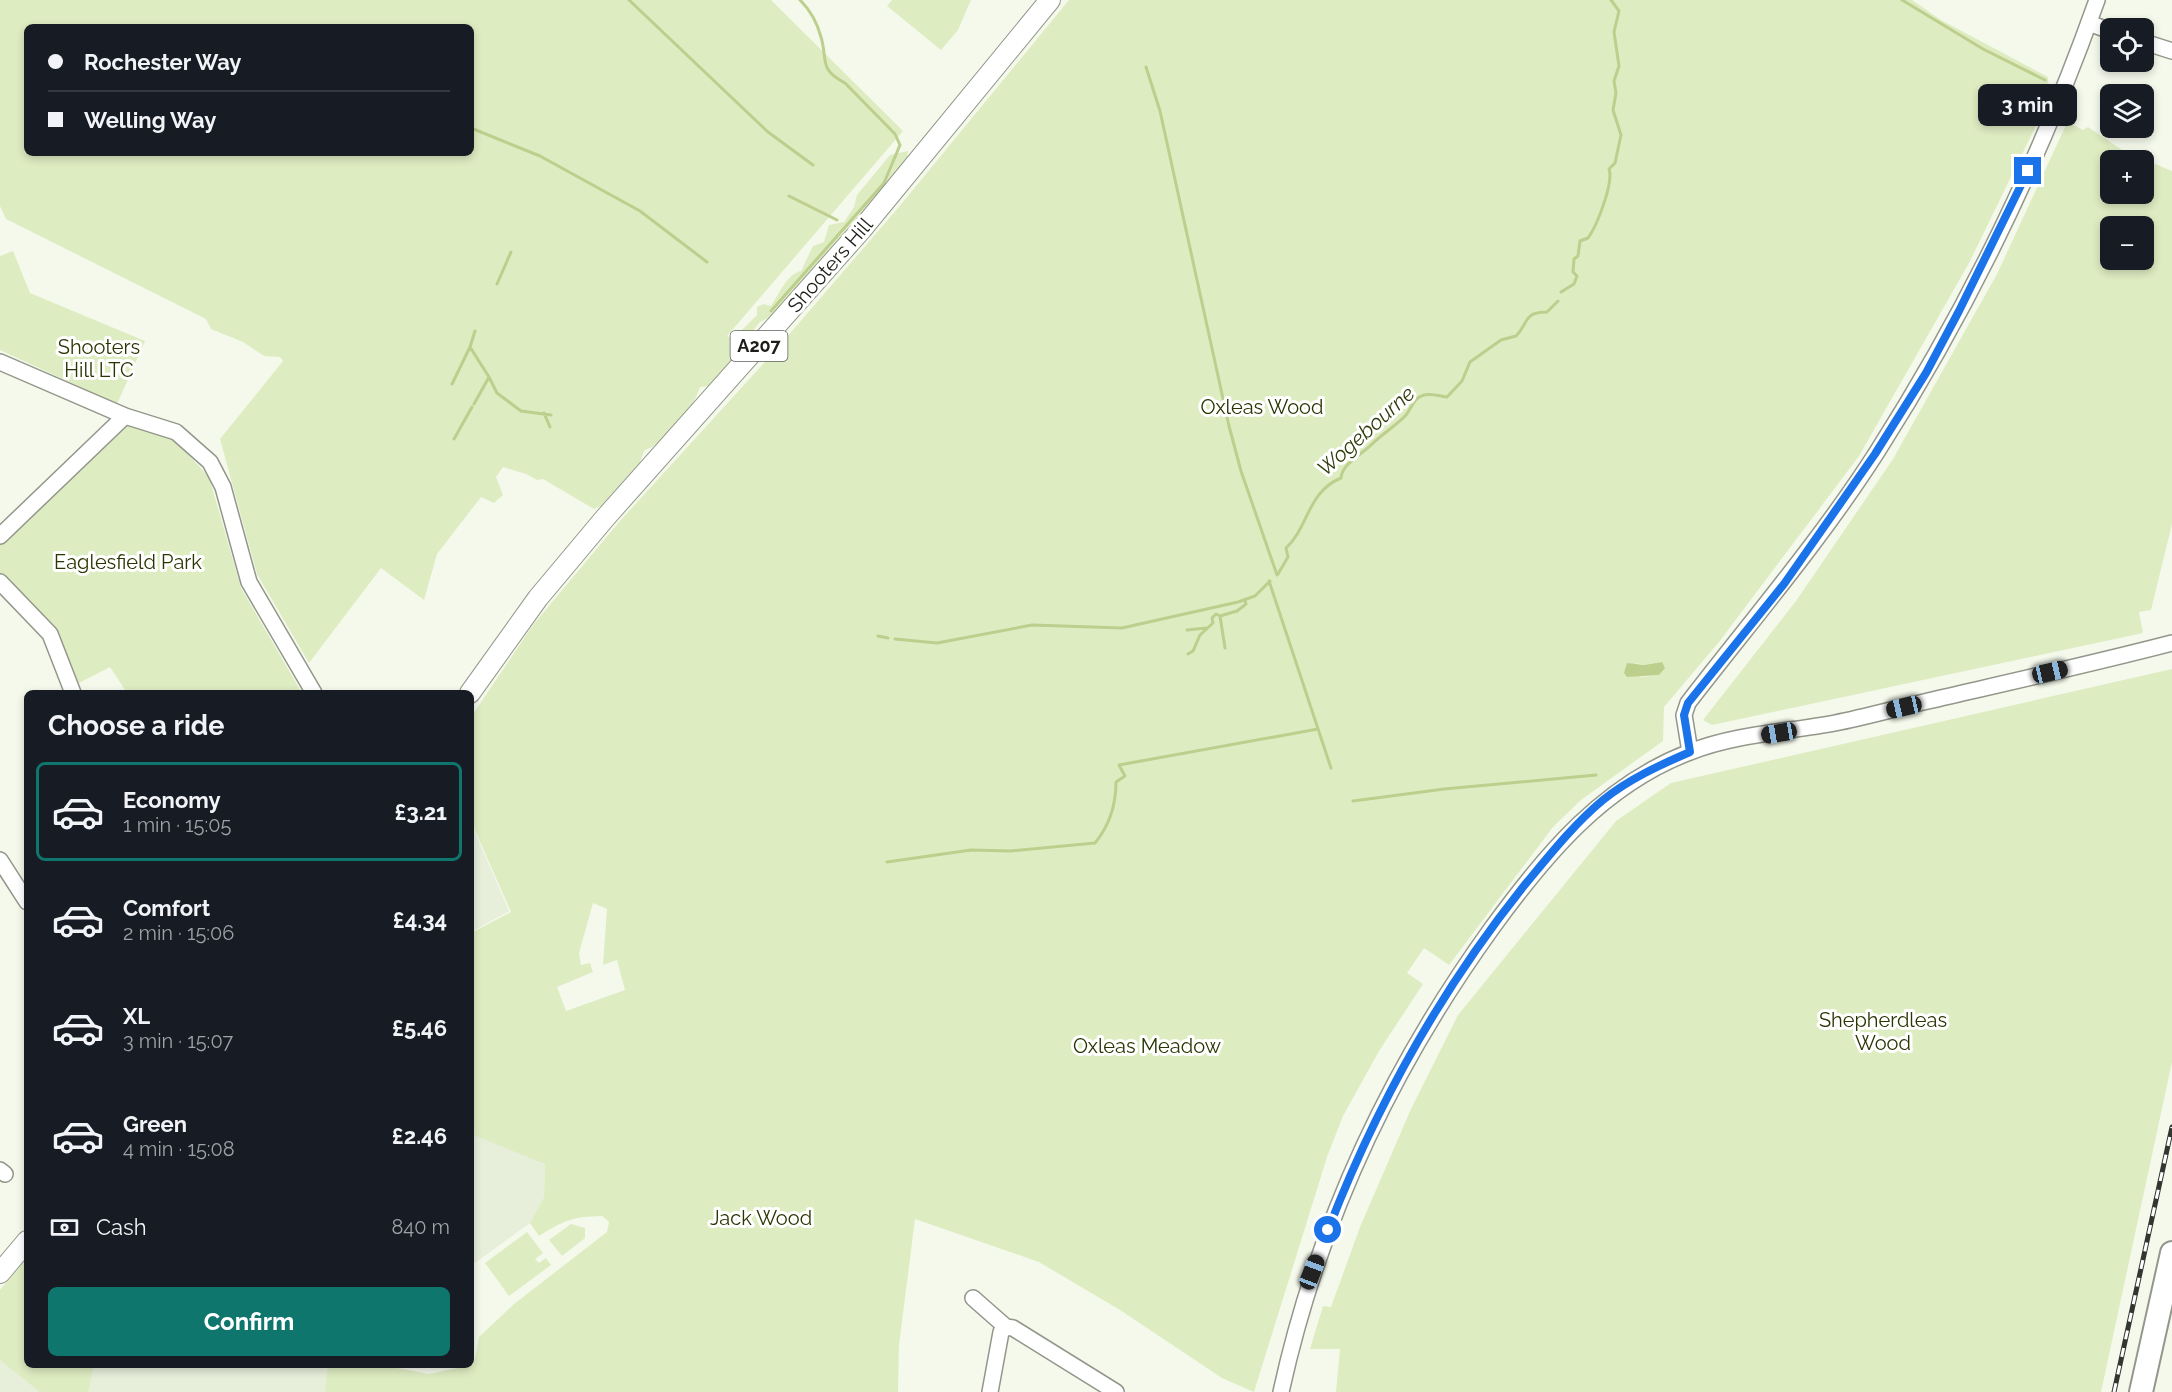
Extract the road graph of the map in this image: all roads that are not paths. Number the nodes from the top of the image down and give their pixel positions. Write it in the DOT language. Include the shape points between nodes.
graph roads {
  1 [pos="1050,0"];
  2 [pos="2097,0"];
  3 [pos="2089,23"];
  4 [pos="2100,27"];
  5 [pos="2154,45"];
  6 [pos="2172,51"];
  7 [pos="0,362"];
  8 [pos="125,416"];
  9 [pos="0,536"];
  10 [pos="0,582"];
  11 [pos="2172,644"];
  12 [pos="72,690"];
  13 [pos="312,690"];
  14 [pos="472,690"];
  15 [pos="1690,752"];
  16 [pos="0,862"];
  17 [pos="24,898"];
  18 [pos="24,1245"];
  19 [pos="2172,1253"];
  20 [pos="0,1273"];
  21 [pos="973,1298"];
  22 [pos="2172,1321"];
  23 [pos="1006,1328"];
  24 [pos="990,1392"];
  25 [pos="1116,1392"];
  26 [pos="1281,1392"];
  27 [pos="2141,1392"];
  28 [pos="2157,1392"];
  1 -- 14 [label="main road, Shooters Hill / A207" via="861,229 604,518 538,598"];
  2 -- 3 [label="street"];
  3 -- 4 [label="street"];
  3 -- 15 [label="street" via="1982,270 1926,373 1784,584 1688,703 1684,715"];
  5 -- 6 [label="street"];
  7 -- 8 [label="street"];
  8 -- 9 [label="street"];
  8 -- 13 [label="street" via="176,432 210,462 224,487 249,582"];
  10 -- 12 [label="street" via="50,634"];
  11 -- 15 [label="street" via="1836,723 1719,743"];
  15 -- 26 [label="street" via="1627,783 1603,800 1569,834 1507,908 1437,1006 1371,1127 1344,1187 1312,1272"];
  16 -- 17 [label="street"];
  18 -- 20 [label="main road"];
  19 -- 27 [label="highway"];
  21 -- 23 [label="street"];
  22 -- 28 [label="highway"];
  23 -- 24 [label="street" via="1001,1332"];
  23 -- 25 [label="street" via="1013,1328"];
}
